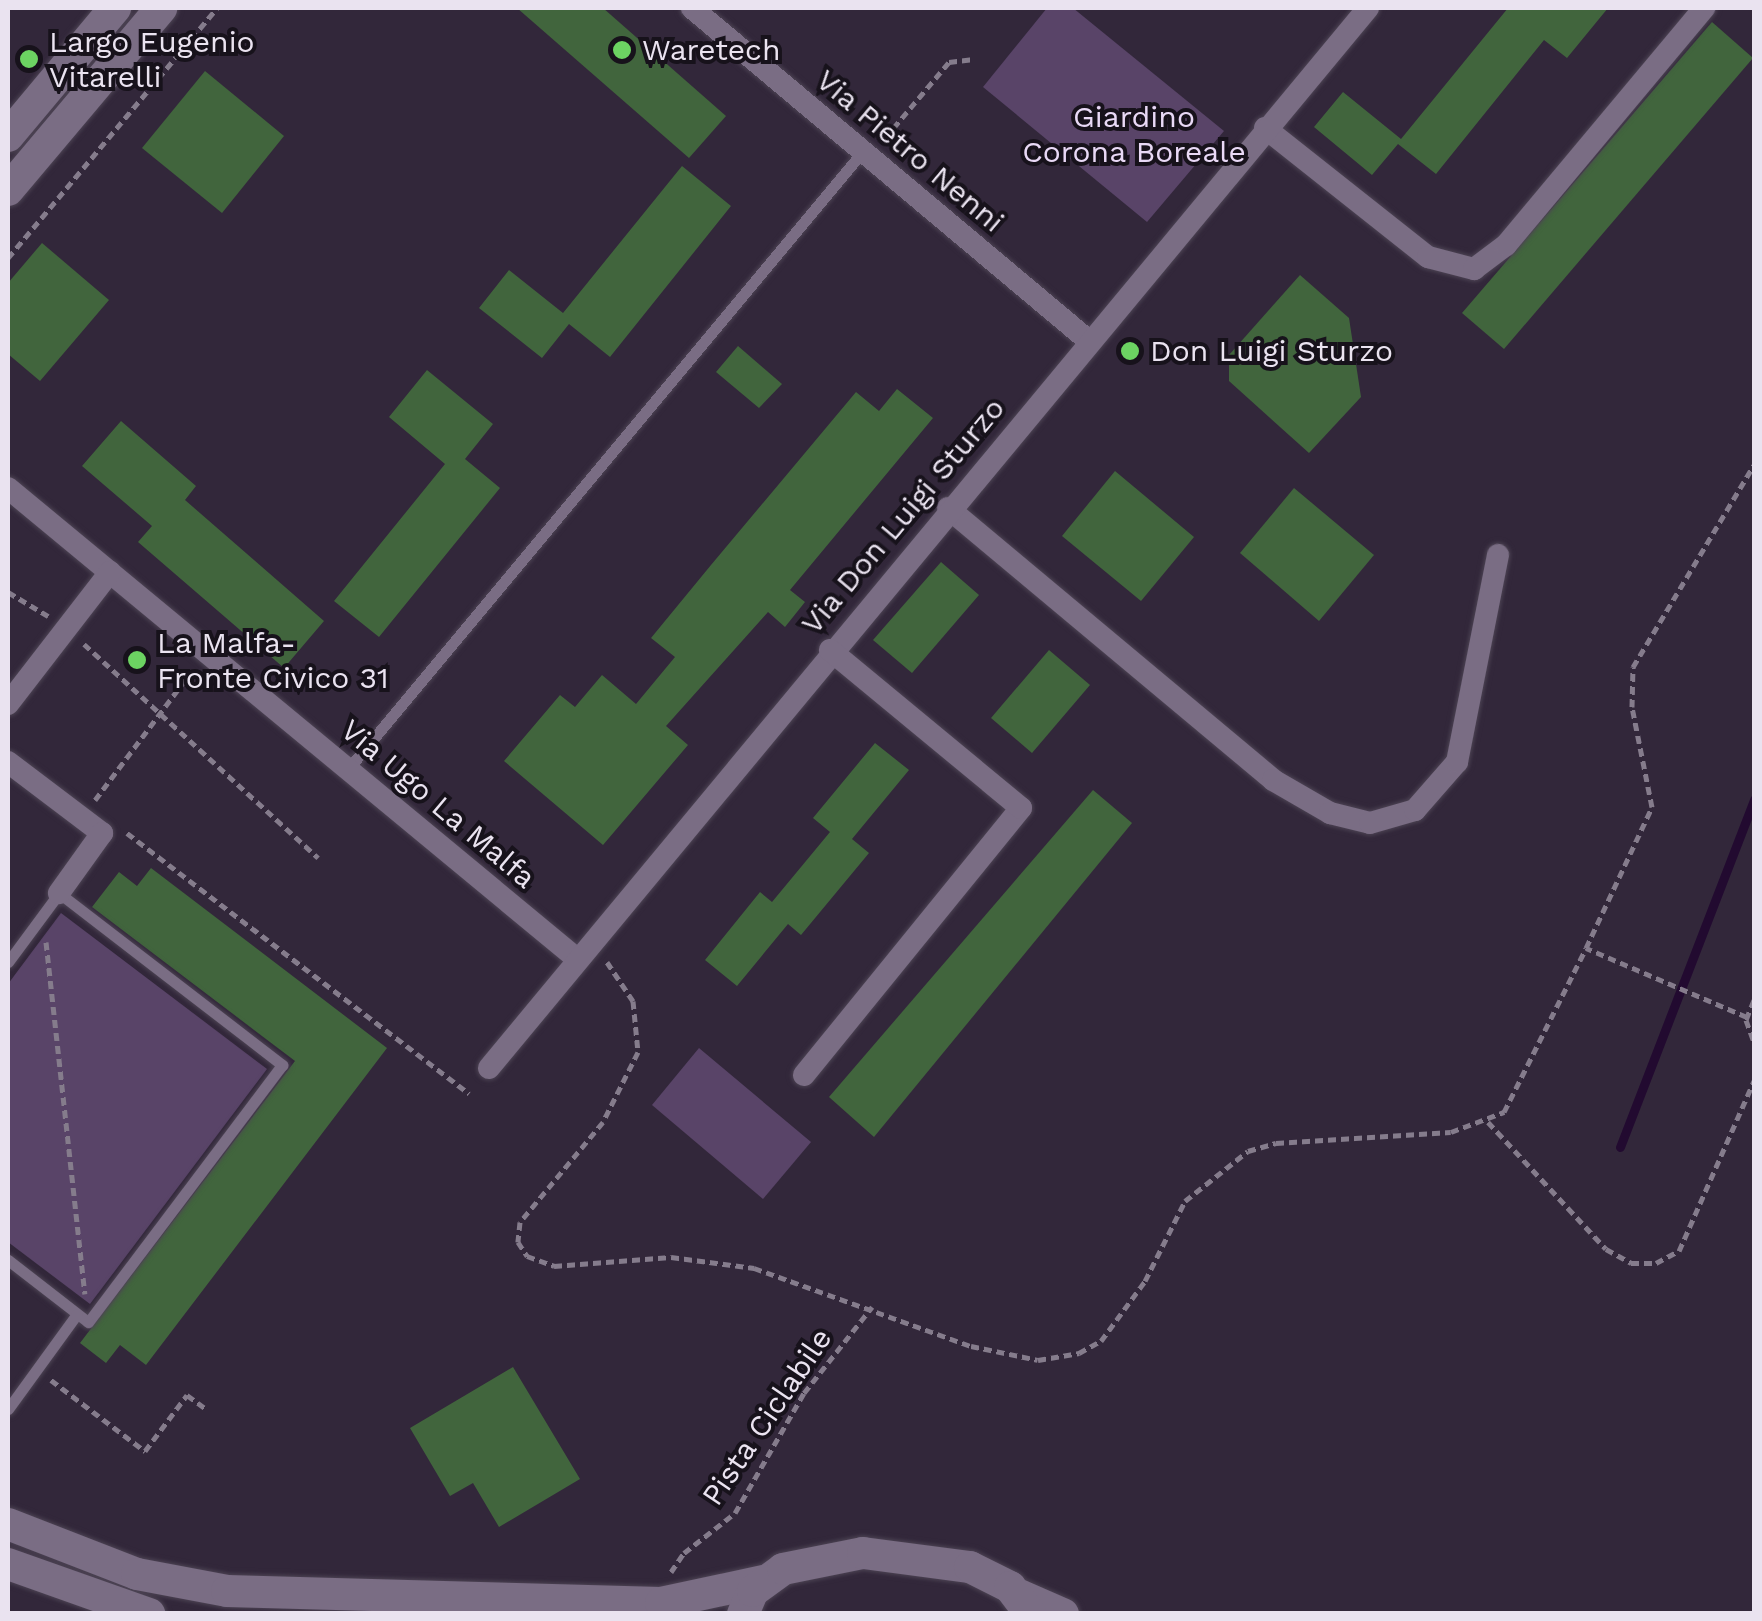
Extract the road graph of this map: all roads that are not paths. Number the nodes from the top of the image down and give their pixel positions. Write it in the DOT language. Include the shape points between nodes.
graph roads {
  1 [pos="116,8"];
  2 [pos="161,8"];
  3 [pos="692,8"];
  4 [pos="1368,8"];
  5 [pos="1704,8"];
  6 [pos="1265,128"];
  7 [pos="8,136"];
  8 [pos="866,153"];
  9 [pos="8,190"];
  10 [pos="1088,341"];
  11 [pos="8,470"];
  12 [pos="8,488"];
  13 [pos="31,502"];
  14 [pos="948,508"];
  15 [pos="1498,555"];
  16 [pos="110,572"];
  17 [pos="830,650"];
  18 [pos="8,704"];
  19 [pos="8,762"];
  20 [pos="349,768"];
  21 [pos="59,894"];
  22 [pos="583,951"];
  23 [pos="8,962"];
  24 [pos="489,1068"];
  25 [pos="804,1075"];
  26 [pos="8,1260"];
  27 [pos="82,1318"];
  28 [pos="8,1409"];
  29 [pos="8,1524"];
  30 [pos="8,1564"];
  31 [pos="764,1581"];
  32 [pos="1025,1604"];
  33 [pos="149,1614"];
  34 [pos="742,1614"];
  35 [pos="1063,1614"];
  1 -- 7 [label="street"];
  2 -- 9 [label="street"];
  3 -- 8 [label="street, Via Pietro Nenni"];
  4 -- 6 [label="street, Via Don Luigi Sturzo"];
  5 -- 6 [label="street" via="1506,245 1474,269 1428,257"];
  6 -- 10 [label="street, Via Don Luigi Sturzo"];
  8 -- 10 [label="street, Via Pietro Nenni"];
  8 -- 20 [label="lane"];
  10 -- 14 [label="street, Via Don Luigi Sturzo"];
  11 -- 13 [label="street, Via Ugo La Malfa"];
  12 -- 13 [label="street, Via Ugo La Malfa"];
  13 -- 16 [label="street, Via Ugo La Malfa"];
  14 -- 15 [label="street" via="1273,780 1318,808 1370,823 1415,810 1457,762"];
  14 -- 17 [label="street, Via Don Luigi Sturzo"];
  16 -- 18 [label="street"];
  16 -- 20 [label="street, Via Ugo La Malfa"];
  17 -- 22 [label="street, Via Don Luigi Sturzo"];
  17 -- 25 [label="street" via="1021,808"];
  19 -- 21 [label="street" via="102,833"];
  20 -- 22 [label="street, Via Ugo La Malfa"];
  21 -- 23 [label="lane"];
  21 -- 27 [label="lane" via="282,1065"];
  22 -- 24 [label="street, Via Don Luigi Sturzo"];
  26 -- 27 [label="lane"];
  27 -- 28 [label="lane"];
  29 -- 31 [label="street" via="138,1574 227,1591 660,1603"];
  30 -- 33 [label="street"];
  31 -- 32 [label="street" via="812,1559 884,1553 959,1563"];
  31 -- 34 [label="street"];
  32 -- 35 [label="street"];
}
